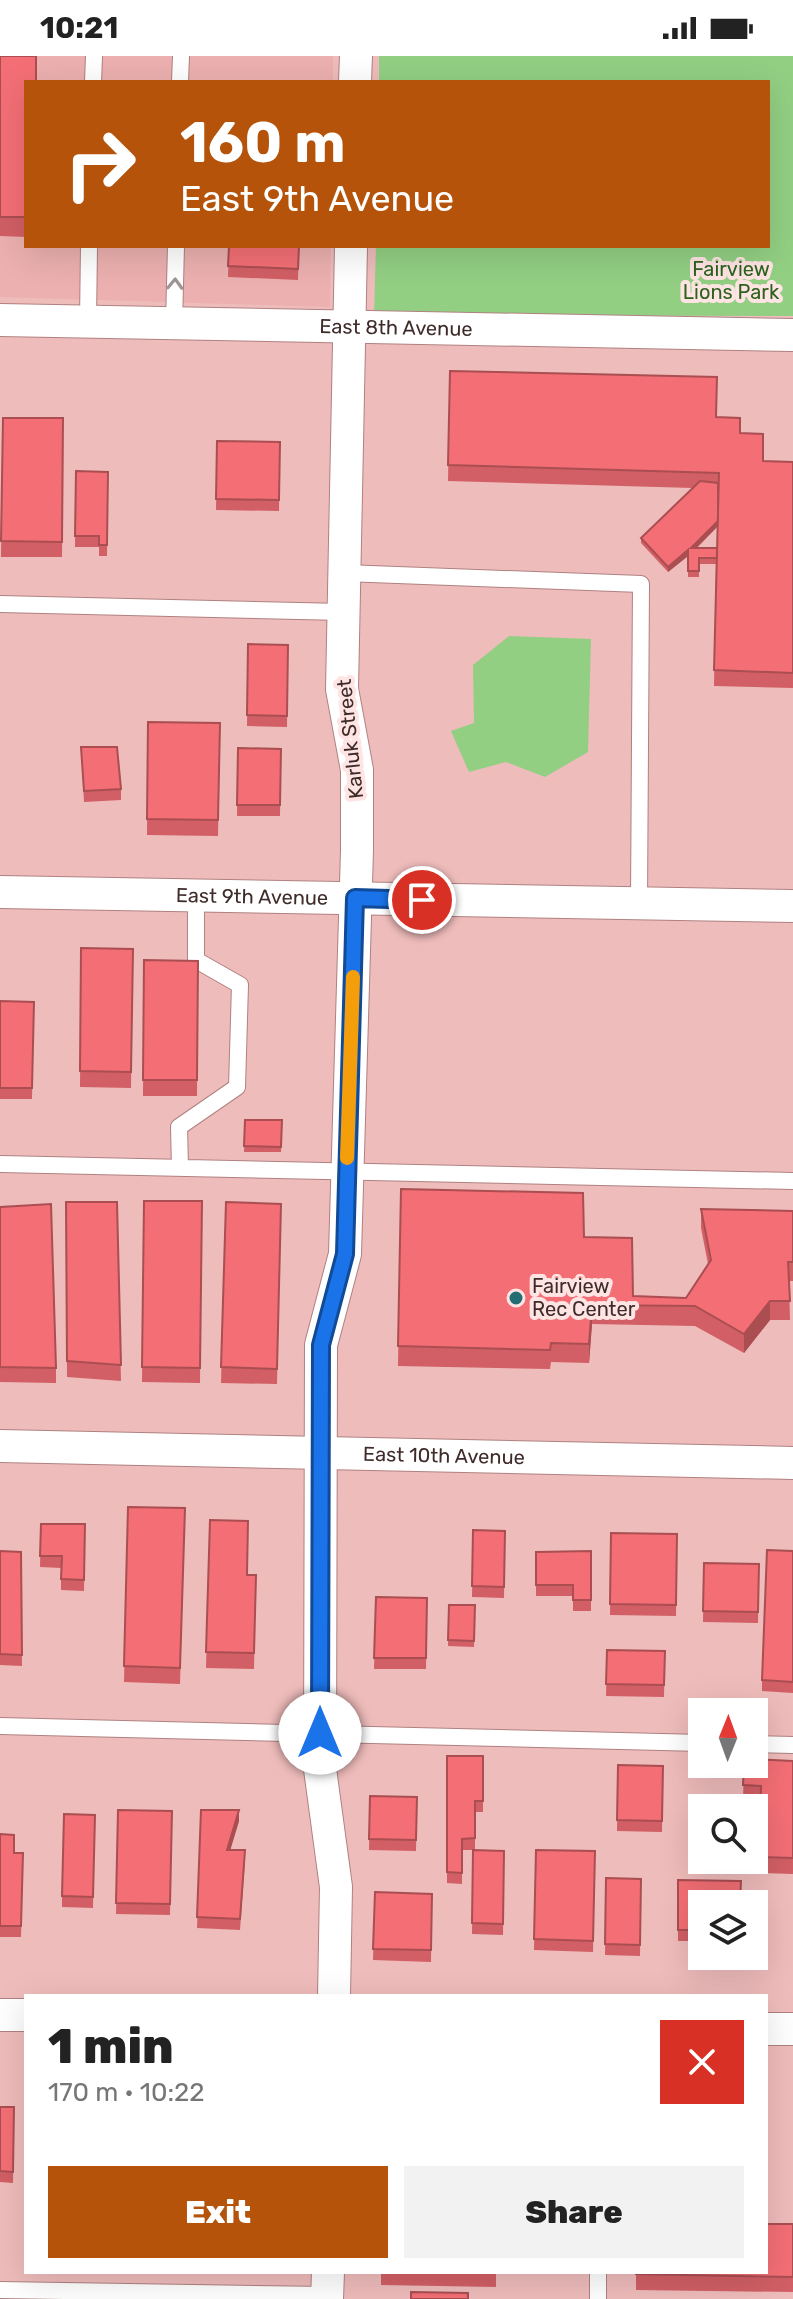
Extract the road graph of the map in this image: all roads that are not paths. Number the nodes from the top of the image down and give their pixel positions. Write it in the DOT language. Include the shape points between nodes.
graph roads {
  1 [pos="94,56"];
  2 [pos="181,56"];
  3 [pos="356,56"];
  4 [pos="93,80"];
  5 [pos="180,80"];
  6 [pos="355,80"];
  7 [pos="89,248"];
  8 [pos="176,248"];
  9 [pos="351,248"];
  10 [pos="0,320"];
  11 [pos="88,321"];
  12 [pos="174,323"];
  13 [pos="349,326"];
  14 [pos="793,335"];
  15 [pos="344,573"];
  16 [pos="0,604"];
  17 [pos="343,612"];
  18 [pos="0,892"];
  19 [pos="196,896"];
  20 [pos="355,898"];
  21 [pos="639,903"];
  22 [pos="793,906"];
  23 [pos="0,1164"];
  24 [pos="180,1167"];
  25 [pos="347,1170"];
  26 [pos="793,1181"];
  27 [pos="0,1446"];
  28 [pos="321,1452"];
  29 [pos="793,1463"];
  30 [pos="0,1726"];
  31 [pos="320,1733"];
  32 [pos="688,1743"];
  33 [pos="768,1744"];
  34 [pos="793,1745"];
  35 [pos="334,1994"];
  36 [pos="0,2015"];
  37 [pos="24,2015"];
  38 [pos="768,2029"];
  39 [pos="793,2029"];
  40 [pos="598,2274"];
  41 [pos="327,2289"];
  42 [pos="0,2290"];
  43 [pos="598,2299"];
  1 -- 4 [label="lane"];
  2 -- 5 [label="lane"];
  3 -- 6 [label="street"];
  7 -- 11 [label="lane"];
  12 -- 8 [label="lane, one-way"];
  9 -- 13 [label="street, Karluk Street"];
  10 -- 11 [label="street, East 8th Avenue"];
  11 -- 12 [label="street, East 8th Avenue"];
  12 -- 13 [label="street, East 8th Avenue"];
  13 -- 14 [label="street, East 8th Avenue"];
  13 -- 15 [label="street, Karluk Street"];
  15 -- 17 [label="street, Karluk Street"];
  15 -- 21 [label="lane" via="641,584"];
  16 -- 17 [label="lane"];
  17 -- 20 [label="street, Karluk Street" via="342,689 357,770"];
  18 -- 19 [label="street, East 9th Avenue"];
  19 -- 20 [label="street, East 9th Avenue"];
  19 -- 24 [label="lane" via="196,960 240,985 237,1087 179,1127"];
  20 -- 21 [label="street, East 9th Avenue"];
  20 -- 25 [label="street, Karluk Street"];
  21 -- 22 [label="street, East 9th Avenue"];
  23 -- 24 [label="lane"];
  24 -- 25 [label="lane"];
  25 -- 26 [label="lane"];
  25 -- 28 [label="street, Karluk Street" via="345,1254 321,1345"];
  27 -- 28 [label="street, East 10th Avenue"];
  28 -- 29 [label="street, East 10th Avenue"];
  28 -- 31 [label="street, Karluk Street"];
  30 -- 31 [label="lane"];
  31 -- 32 [label="lane"];
  31 -- 35 [label="street, Karluk Street" via="336,1887"];
  33 -- 34 [label="lane"];
  36 -- 37 [label="street"];
  38 -- 39 [label="street"];
  40 -- 43 [label="lane"];
  41 -- 42 [label="lane"];
}
